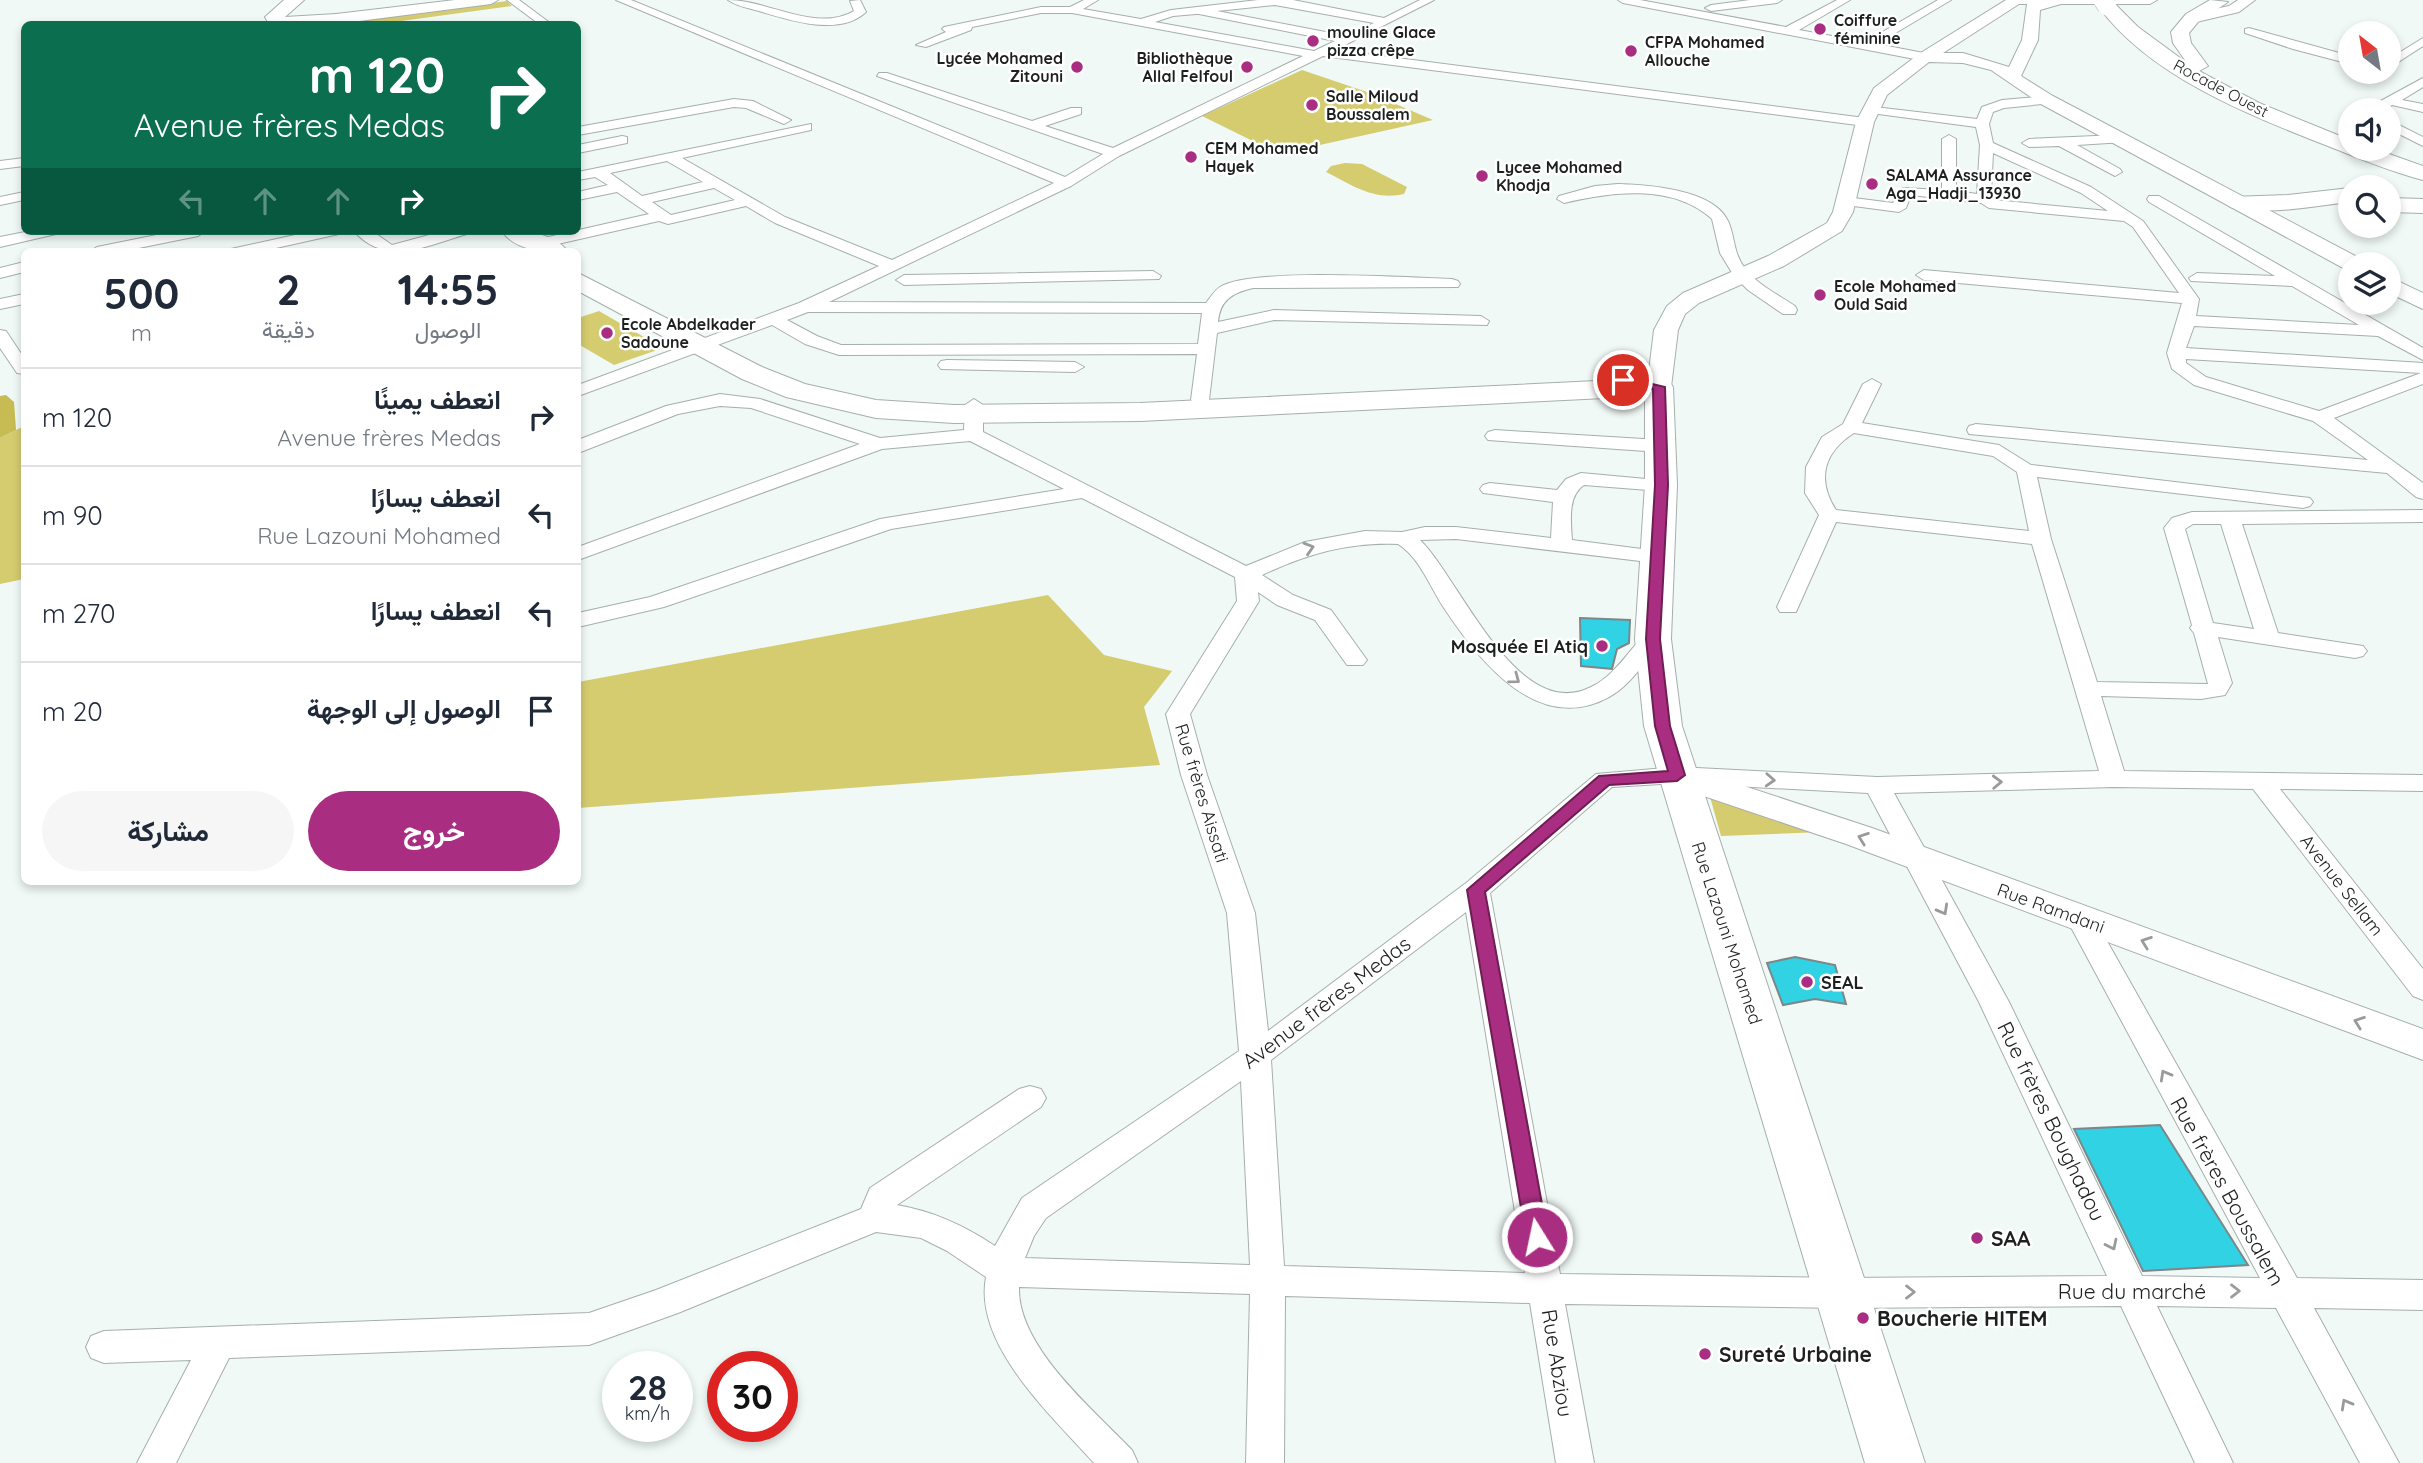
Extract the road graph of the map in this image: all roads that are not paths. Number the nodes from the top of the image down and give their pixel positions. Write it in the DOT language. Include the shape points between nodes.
graph roads {
  1 [pos="491,0"];
  2 [pos="512,0"];
  3 [pos="621,0"];
  4 [pos="733,0"];
  5 [pos="854,0"];
  6 [pos="865,0"];
  7 [pos="1081,0"];
  8 [pos="1091,0"];
  9 [pos="1098,0"];
  10 [pos="1288,0"];
  11 [pos="1430,0"];
  12 [pos="1623,0"];
  13 [pos="1777,0"];
  14 [pos="1845,0"];
  15 [pos="1946,0"];
  16 [pos="2150,0"];
  17 [pos="2248,0"];
  18 [pos="1268,1"];
  19 [pos="2055,2"];
  20 [pos="2114,2"];
  21 [pos="2013,3"];
  22 [pos="2208,4"];
  23 [pos="1041,10"];
  24 [pos="1072,10"];
  25 [pos="1199,11"];
  26 [pos="1688,11"];
  27 [pos="2034,12"];
  28 [pos="290,14"];
  29 [pos="262,19"];
  30 [pos="328,21"];
  31 [pos="341,21"];
  32 [pos="541,21"];
  33 [pos="1384,22"];
  34 [pos="979,23"];
  35 [pos="1142,24"];
  36 [pos="1980,25"];
  37 [pos="948,29"];
  38 [pos="1790,30"];
  39 [pos="2249,32"];
  40 [pos="2032,33"];
  41 [pos="2006,37"];
  42 [pos="1348,40"];
  43 [pos="2422,42"];
  44 [pos="922,45"];
  45 [pos="1868,45"];
  46 [pos="2329,45"];
  47 [pos="2338,48"];
  48 [pos="1938,49"];
  49 [pos="1975,53"];
  50 [pos="1317,54"];
  51 [pos="2024,54"];
  52 [pos="2338,57"];
  53 [pos="2198,66"];
  54 [pos="2402,70"];
  55 [pos="883,76"];
  56 [pos="2012,78"];
  57 [pos="2423,82"];
  58 [pos="2398,98"];
  59 [pos="2046,100"];
  60 [pos="2401,107"];
  61 [pos="2423,108"];
  62 [pos="1076,111"];
  63 [pos="767,112"];
  64 [pos="1868,115"];
  65 [pos="740,117"];
  66 [pos="784,120"];
  67 [pos="2401,120"];
  68 [pos="1982,124"];
  69 [pos="2091,124"];
  70 [pos="1033,125"];
  71 [pos="2066,125"];
  72 [pos="2423,125"];
  73 [pos="806,127"];
  74 [pos="581,130"];
  75 [pos="2401,130"];
  76 [pos="632,138"];
  77 [pos="1949,139"];
  78 [pos="2119,139"];
  79 [pos="2338,140"];
  80 [pos="2338,141"];
  81 [pos="2062,142"];
  82 [pos="2423,142"];
  83 [pos="2029,143"];
  84 [pos="1987,145"];
  85 [pos="581,148"];
  86 [pos="1114,153"];
  87 [pos="670,156"];
  88 [pos="2401,156"];
  89 [pos="2368,161"];
  90 [pos="2391,161"];
  91 [pos="21,162"];
  92 [pos="2423,164"];
  93 [pos="0,165"];
  94 [pos="685,166"];
  95 [pos="598,172"];
  96 [pos="2115,172"];
  97 [pos="2423,173"];
  98 [pos="581,175"];
  99 [pos="2378,175"];
  100 [pos="707,180"];
  101 [pos="1066,183"];
  102 [pos="1949,195"];
  103 [pos="581,196"];
  104 [pos="21,197"];
  105 [pos="2228,197"];
  106 [pos="2338,197"];
  107 [pos="739,198"];
  108 [pos="636,199"];
  109 [pos="1564,199"];
  110 [pos="1987,199"];
  111 [pos="2154,199"];
  112 [pos="0,201"];
  113 [pos="1846,201"];
  114 [pos="2338,205"];
  115 [pos="2401,205"];
  116 [pos="2423,206"];
  117 [pos="2269,210"];
  118 [pos="581,218"];
  119 [pos="2127,218"];
  120 [pos="581,219"];
  121 [pos="0,226"];
  122 [pos="21,228"];
  123 [pos="21,233"];
  124 [pos="179,235"];
  125 [pos="321,235"];
  126 [pos="368,235"];
  127 [pos="448,235"];
  128 [pos="0,242"];
  129 [pos="116,248"];
  130 [pos="279,248"];
  131 [pos="387,248"];
  132 [pos="402,248"];
  133 [pos="2338,254"];
  134 [pos="892,265"];
  135 [pos="581,266"];
  136 [pos="21,268"];
  137 [pos="0,273"];
  138 [pos="1924,275"];
  139 [pos="1153,276"];
  140 [pos="1025,278"];
  141 [pos="1741,278"];
  142 [pos="2197,278"];
  143 [pos="904,280"];
  144 [pos="2296,281"];
  145 [pos="581,282"];
  146 [pos="1452,284"];
  147 [pos="2401,290"];
  148 [pos="2191,299"];
  149 [pos="21,300"];
  150 [pos="2423,302"];
  151 [pos="0,304"];
  152 [pos="805,307"];
  153 [pos="1211,308"];
  154 [pos="1015,309"];
  155 [pos="1790,310"];
  156 [pos="773,319"];
  157 [pos="1481,321"];
  158 [pos="2187,321"];
  159 [pos="1211,329"];
  160 [pos="2385,331"];
  161 [pos="0,335"];
  162 [pos="706,344"];
  163 [pos="839,349"];
  164 [pos="1207,349"];
  165 [pos="2176,353"];
  166 [pos="2423,355"];
  167 [pos="1167,366"];
  168 [pos="2423,368"];
  169 [pos="18,370"];
  170 [pos="2423,378"];
  171 [pos="1872,384"];
  172 [pos="1653,387"];
  173 [pos="581,390"];
  174 [pos="1200,400"];
  175 [pos="2320,417"];
  176 [pos="973,418"];
  177 [pos="1851,427"];
  178 [pos="1976,430"];
  179 [pos="1495,436"];
  180 [pos="879,443"];
  181 [pos="581,446"];
  182 [pos="1660,446"];
  183 [pos="2392,468"];
  184 [pos="2026,470"];
  185 [pos="1661,485"];
  186 [pos="1490,489"];
  187 [pos="1083,492"];
  188 [pos="2423,494"];
  189 [pos="1563,497"];
  190 [pos="1829,515"];
  191 [pos="2229,516"];
  192 [pos="2423,516"];
  193 [pos="1403,538"];
  194 [pos="2041,539"];
  195 [pos="1560,546"];
  196 [pos="581,553"];
  197 [pos="1657,557"];
  198 [pos="1246,574"];
  199 [pos="1788,607"];
  200 [pos="581,619"];
  201 [pos="2201,628"];
  202 [pos="2268,638"];
  203 [pos="1653,639"];
  204 [pos="2355,651"];
  205 [pos="1355,660"];
  206 [pos="2087,689"];
  207 [pos="1677,775"];
  208 [pos="2114,779"];
  209 [pos="2260,781"];
  210 [pos="2423,783"];
  211 [pos="1877,785"];
  212 [pos="1914,858"];
  213 [pos="1476,890"];
  214 [pos="2080,918"];
  215 [pos="2423,989"];
  216 [pos="2423,1045"];
  217 [pos="1255,1056"];
  218 [pos="1030,1098"];
  219 [pos="874,1218"];
  220 [pos="1005,1272"];
  221 [pos="1268,1281"];
  222 [pos="1546,1289"];
  223 [pos="2134,1291"];
  224 [pos="2283,1292"];
  225 [pos="1842,1293"];
  226 [pos="2423,1295"];
  227 [pos="218,1343"];
  228 [pos="104,1347"];
  229 [pos="156,1463"];
  230 [pos="1119,1463"];
  231 [pos="1265,1463"];
  232 [pos="1575,1463"];
  233 [pos="1895,1463"];
  234 [pos="2214,1463"];
  235 [pos="2379,1463"];
  1 -- 31 [label="main road"];
  2 -- 32 [label="street"];
  3 -- 101 [label="street"];
  4 -- 5 [label="street" via="830,22 855,17 860,12"];
  5 -- 6 [label="street"];
  7 -- 23 [label="street"];
  8 -- 9 [label="street"];
  8 -- 24 [label="street"];
  10 -- 18 [label="street"];
  11 -- 33 [label="street"];
  12 -- 26 [label="street"];
  13 -- 26 [label="street"];
  14 -- 38 [label="street"];
  15 -- 45 [label="street"];
  16 -- 19 [label="main road"];
  17 -- 22 [label="main road" via="2234,9"];
  18 -- 25 [label="street"];
  18 -- 33 [label="street"];
  19 -- 21 [label="main road"];
  19 -- 27 [label="main road" via="2037,5"];
  20 -- 53 [label="main road, Rocade Ouest"];
  20 -- 80 [label="main road, Rocade Ouest" via="2144,43 2200,80"];
  21 -- 27 [label="main road"];
  21 -- 36 [label="main road"];
  22 -- 53 [label="main road" via="2182,27 2180,36"];
  23 -- 24 [label="street"];
  23 -- 34 [label="street"];
  24 -- 35 [label="street"];
  25 -- 35 [label="street" via="1171,13"];
  25 -- 42 [label="street"];
  26 -- 38 [label="street"];
  27 -- 40 [label="main road"];
  28 -- 29 [label="main road"];
  28 -- 30 [label="main road"];
  33 -- 42 [label="street"];
  34 -- 37 [label="street"];
  34 -- 44 [label="street"];
  35 -- 50 [label="street"];
  36 -- 41 [label="main road"];
  36 -- 48 [label="main road"];
  38 -- 45 [label="street"];
  39 -- 52 [label="street"];
  40 -- 41 [label="main road"];
  40 -- 51 [label="main road"];
  41 -- 51 [label="main road"];
  42 -- 50 [label="street"];
  43 -- 54 [label="street"];
  45 -- 48 [label="street"];
  46 -- 47 [label="street"];
  48 -- 49 [label="main road"];
  48 -- 49 [label="main road"];
  48 -- 64 [label="main road" via="1889,83"];
  49 -- 51 [label="main road"];
  49 -- 56 [label="main road"];
  50 -- 64 [label="street"];
  50 -- 86 [label="street"];
  51 -- 56 [label="main road"];
  53 -- 79 [label="main road, Rocade Ouest"];
  55 -- 70 [label="street"];
  56 -- 59 [label="main road"];
  57 -- 58 [label="street"];
  59 -- 68 [label="street" via="1994,105"];
  59 -- 69 [label="main road"];
  60 -- 61 [label="street"];
  62 -- 70 [label="street"];
  63 -- 65 [label="street"];
  63 -- 66 [label="street"];
  63 -- 74 [label="street" via="748,104 725,104"];
  64 -- 68 [label="street"];
  64 -- 113 [label="main road"];
  67 -- 72 [label="street"];
  68 -- 84 [label="street"];
  69 -- 71 [label="street"];
  69 -- 78 [label="main road"];
  70 -- 86 [label="street"];
  73 -- 87 [label="street"];
  75 -- 82 [label="street"];
  76 -- 85 [label="street"];
  77 -- 102 [label="street"];
  78 -- 81 [label="street"];
  78 -- 105 [label="main road"];
  81 -- 83 [label="street"];
  81 -- 96 [label="street"];
  84 -- 110 [label="street"];
  84 -- 119 [label="street" via="2086,190"];
  86 -- 101 [label="street"];
  87 -- 94 [label="street"];
  87 -- 95 [label="street"];
  88 -- 92 [label="main road"];
  89 -- 99 [label="main road"];
  90 -- 97 [label="main road, Rocade Ouest"];
  91 -- 93 [label="street"];
  94 -- 100 [label="street"];
  94 -- 108 [label="street"];
  95 -- 98 [label="street"];
  95 -- 108 [label="street"];
  100 -- 107 [label="street"];
  100 -- 108 [label="street"];
  101 -- 134 [label="street"];
  102 -- 110 [label="street"];
  102 -- 113 [label="street" via="1906,192 1899,208"];
  103 -- 108 [label="street"];
  104 -- 112 [label="street"];
  105 -- 117 [label="main road"];
  106 -- 117 [label="main road"];
  107 -- 108 [label="street" via="672,220"];
  107 -- 134 [label="street" via="780,220"];
  108 -- 118 [label="street"];
  108 -- 120 [label="street"];
  109 -- 141 [label="street" via="1604,189 1633,190 1668,194 1702,205 1718,218"];
  110 -- 119 [label="street" via="1989,204"];
  111 -- 144 [label="street"];
  113 -- 141 [label="main road" via="1835,227"];
  114 -- 117 [label="main road"];
  115 -- 116 [label="main road"];
  117 -- 133 [label="main road"];
  119 -- 148 [label="street" via="2138,225"];
  121 -- 122 [label="street"];
  123 -- 128 [label="street"];
  124 -- 129 [label="street"];
  125 -- 130 [label="street"];
  126 -- 131 [label="street"];
  127 -- 132 [label="street"];
  134 -- 152 [label="street"];
  135 -- 162 [label="main road"];
  136 -- 137 [label="street"];
  138 -- 148 [label="street"];
  139 -- 140 [label="street"];
  140 -- 143 [label="street"];
  140 -- 154 [label="street"];
  141 -- 155 [label="street"];
  141 -- 172 [label="main road" via="1691,298 1675,311"];
  142 -- 144 [label="street"];
  144 -- 160 [label="street"];
  145 -- 162 [label="main road"];
  146 -- 153 [label="street" via="1252,283 1226,290"];
  147 -- 150 [label="main road"];
  148 -- 158 [label="street"];
  149 -- 151 [label="street"];
  152 -- 154 [label="street"];
  152 -- 156 [label="street"];
  153 -- 154 [label="street"];
  153 -- 159 [label="street"];
  156 -- 162 [label="street"];
  156 -- 163 [label="street"];
  157 -- 159 [label="street" via="1274,315"];
  158 -- 160 [label="street"];
  158 -- 165 [label="street"];
  159 -- 164 [label="street"];
  160 -- 166 [label="street"];
  161 -- 169 [label="street"];
  162 -- 173 [label="street"];
  162 -- 176 [label="main road" via="763,377 821,399 876,410"];
  163 -- 164 [label="street"];
  163 -- 167 [label="street" via="886,360 983,368"];
  164 -- 174 [label="street"];
  165 -- 168 [label="street"];
  165 -- 175 [label="street" via="2178,365 2200,381"];
  170 -- 175 [label="street"];
  171 -- 177 [label="street"];
  172 -- 174 [label="main road" via="1623,380"];
  172 -- 176 [label="main road"];
  172 -- 182 [label="main road, Rue Lazouni Mohamed"];
  174 -- 176 [label="main road"];
  175 -- 183 [label="street"];
  176 -- 180 [label="street"];
  176 -- 187 [label="street"];
  177 -- 184 [label="street" via="1999,451"];
  177 -- 190 [label="street" via="1829,441 1816,467 1815,493"];
  178 -- 183 [label="street"];
  179 -- 182 [label="street"];
  180 -- 181 [label="street" via="753,403 720,400 673,410"];
  180 -- 196 [label="street"];
  182 -- 185 [label="main road, Rue Lazouni Mohamed"];
  183 -- 188 [label="street"];
  184 -- 192 [label="street"];
  184 -- 194 [label="street"];
  185 -- 189 [label="street" via="1581,479 1569,484"];
  185 -- 197 [label="main road, Rue Lazouni Mohamed"];
  186 -- 189 [label="street"];
  187 -- 198 [label="street"];
  187 -- 200 [label="street" via="887,523 656,602"];
  189 -- 195 [label="street"];
  190 -- 194 [label="street"];
  190 -- 199 [label="street"];
  191 -- 192 [label="street"];
  191 -- 201 [label="street" via="2192,518 2174,528"];
  191 -- 202 [label="street"];
  193 -- 195 [label="street" via="1456,533"];
  198 -- 193 [label="street, one-way" via="1304,548 1341,539"];
  193 -- 203 [label="street, one-way" via="1419,550 1497,664 1536,692 1561,700 1583,700 1602,691"];
  194 -- 206 [label="street"];
  195 -- 197 [label="street"];
  197 -- 203 [label="main road, Rue Lazouni Mohamed"];
  198 -- 205 [label="street" via="1285,600 1322,615"];
  198 -- 217 [label="street, Rue frères Aissati" via="1248,601 1178,714 1241,913"];
  201 -- 202 [label="street"];
  201 -- 206 [label="street" via="2220,683 2217,690"];
  202 -- 204 [label="street"];
  203 -- 207 [label="main road, Rue Lazouni Mohamed" via="1662,726"];
  206 -- 208 [label="street"];
  207 -- 211 [label="street, Avenue frères Medas, one-way"];
  212 -- 207 [label="main road, Rue Ramdani, one-way"];
  207 -- 213 [label="street, Avenue frères Medas" via="1605,780"];
  207 -- 225 [label="main road, Rue Lazouni Mohamed"];
  208 -- 209 [label="street, Avenue frères Medas"];
  211 -- 208 [label="street, Avenue frères Medas, one-way"];
  209 -- 210 [label="street, Avenue frères Medas"];
  209 -- 215 [label="street, Avenue Sellam"];
  211 -- 212 [label="street, Rue frères Boughadou"];
  212 -- 214 [label="main road, Rue Ramdani"];
  212 -- 223 [label="street, Rue frères Boughadou, one-way" via="1994,1002"];
  213 -- 217 [label="street, Avenue frères Medas"];
  213 -- 222 [label="street, Rue Abziou"];
  216 -- 214 [label="main road, Rue Ramdani, one-way"];
  224 -- 214 [label="street, Rue frères Boussalem, one-way"];
  217 -- 220 [label="street, Avenue frères Medas" via="1034,1208 1015,1236"];
  217 -- 221 [label="street, Rue frères Aissati"];
  218 -- 219 [label="street" via="882,1198"];
  219 -- 220 [label="street" via="901,1218 947,1234"];
  219 -- 227 [label="street" via="589,1329"];
  220 -- 221 [label="street, Rue du marché"];
  220 -- 230 [label="street, Avenue frères Medas" via="1003,1306 1012,1331 1030,1360"];
  221 -- 222 [label="street, Rue du marché"];
  221 -- 231 [label="street, Rue frères Aissati"];
  222 -- 225 [label="street, Rue du marché"];
  222 -- 232 [label="street, Rue Abziou"];
  223 -- 224 [label="street, Rue du marché, one-way"];
  225 -- 223 [label="street, Rue du marché, one-way"];
  223 -- 234 [label="street, Rue frères Boughadou"];
  224 -- 226 [label="street, Rue du marché"];
  235 -- 224 [label="street, Rue frères Boussalem, one-way"];
  225 -- 233 [label="main road, Rue Lazouni Mohamed"];
  227 -- 228 [label="street"];
  227 -- 229 [label="street"];
}
